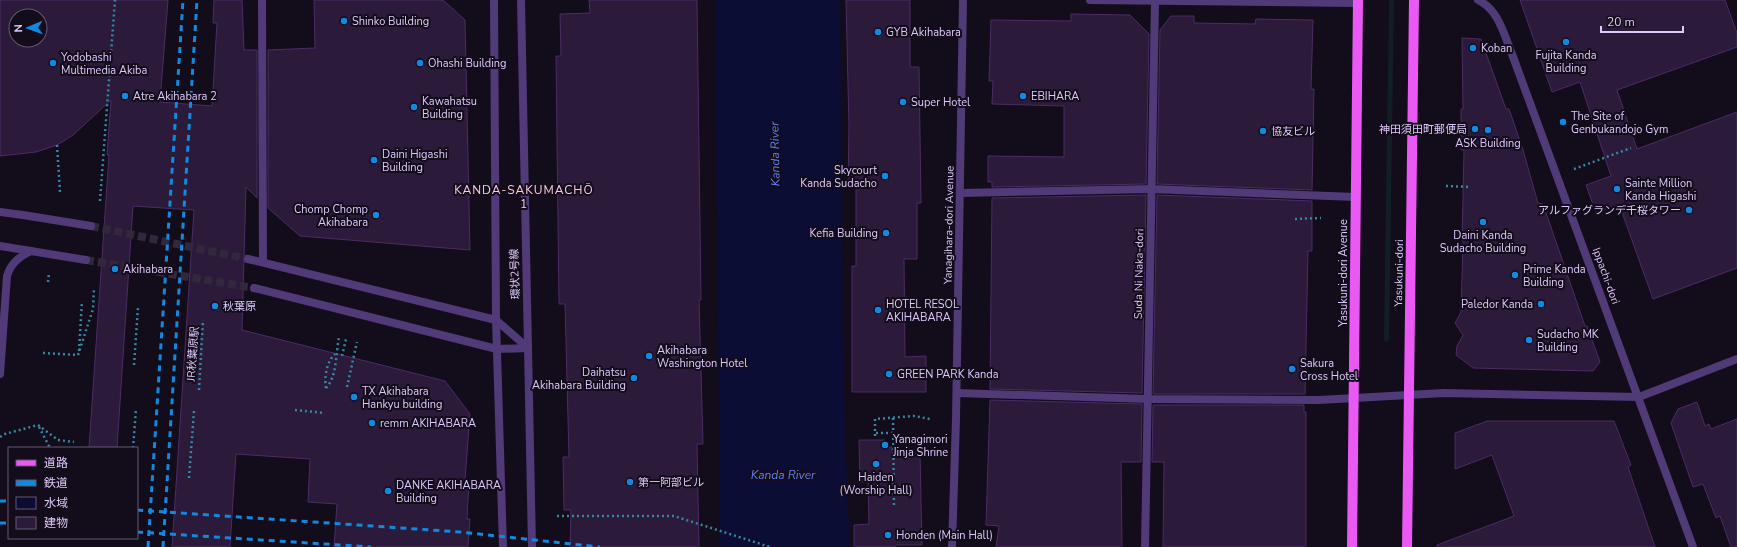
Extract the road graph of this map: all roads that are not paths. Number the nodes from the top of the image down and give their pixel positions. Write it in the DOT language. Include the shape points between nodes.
graph roads {
  1 [pos="262,0"];
  2 [pos="494,0"];
  3 [pos="521,0"];
  4 [pos="963,0"];
  5 [pos="1090,0"];
  6 [pos="1414,0"];
  7 [pos="1478,0"];
  8 [pos="1154,1"];
  9 [pos="1358,2"];
  10 [pos="1151,189"];
  11 [pos="960,193"];
  12 [pos="1356,197"];
  13 [pos="0,212"];
  14 [pos="91,226"];
  15 [pos="0,246"];
  16 [pos="31,251"];
  17 [pos="248,259"];
  18 [pos="86,260"];
  19 [pos="262,262"];
  20 [pos="254,288"];
  21 [pos="496,320"];
  22 [pos="528,348"];
  23 [pos="497,349"];
  24 [pos="1737,359"];
  25 [pos="0,374"];
  26 [pos="957,393"];
  27 [pos="1410,394"];
  28 [pos="1639,397"];
  29 [pos="1148,398"];
  30 [pos="1354,398"];
  31 [pos="503,547"];
  32 [pos="532,547"];
  33 [pos="952,547"];
  34 [pos="1145,547"];
  35 [pos="1352,547"];
  36 [pos="1408,547"];
  37 [pos="1693,547"];
  1 -- 19 [label="street"];
  2 -- 21 [label="street, 環状2号線"];
  3 -- 22 [label="street, 環状2号線"];
  4 -- 11 [label="street, Yanagihara-dori Avenue"];
  5 -- 8 [label="street"];
  6 -- 27 [label="main road, Yasukuni-dori"];
  7 -- 28 [label="street, Ippachi-dori" via="1495,14 1501,27"];
  8 -- 9 [label="street"];
  8 -- 10 [label="street, Suda Ni Naka-dori"];
  9 -- 12 [label="main road, Yasukuni-dori Avenue"];
  10 -- 11 [label="street"];
  10 -- 12 [label="street"];
  10 -- 29 [label="street, Suda Ni Naka-dori"];
  11 -- 26 [label="street, Yanagihara-dori Avenue"];
  12 -- 30 [label="main road, Yasukuni-dori Avenue"];
  13 -- 14 [label="street"];
  15 -- 16 [label="street"];
  16 -- 18 [label="street"];
  16 -- 25 [label="street" via="9,268"];
  17 -- 19 [label="street"];
  19 -- 21 [label="street"];
  20 -- 23 [label="street"];
  21 -- 22 [label="street"];
  21 -- 23 [label="street, 環状2号線"];
  22 -- 23 [label="street"];
  22 -- 32 [label="street, 環状2号線"];
  23 -- 31 [label="street, 環状2号線"];
  24 -- 28 [label="street"];
  26 -- 29 [label="street"];
  26 -- 33 [label="street, Yanagihara-dori Avenue"];
  27 -- 28 [label="street"];
  27 -- 30 [label="street"];
  27 -- 36 [label="main road, Yasukuni-dori"];
  28 -- 37 [label="street, Ippachi-dori"];
  29 -- 30 [label="street"];
  29 -- 34 [label="street, Suda Ni Naka-dori"];
  30 -- 35 [label="main road, Yasukuni-dori Avenue"];
}
